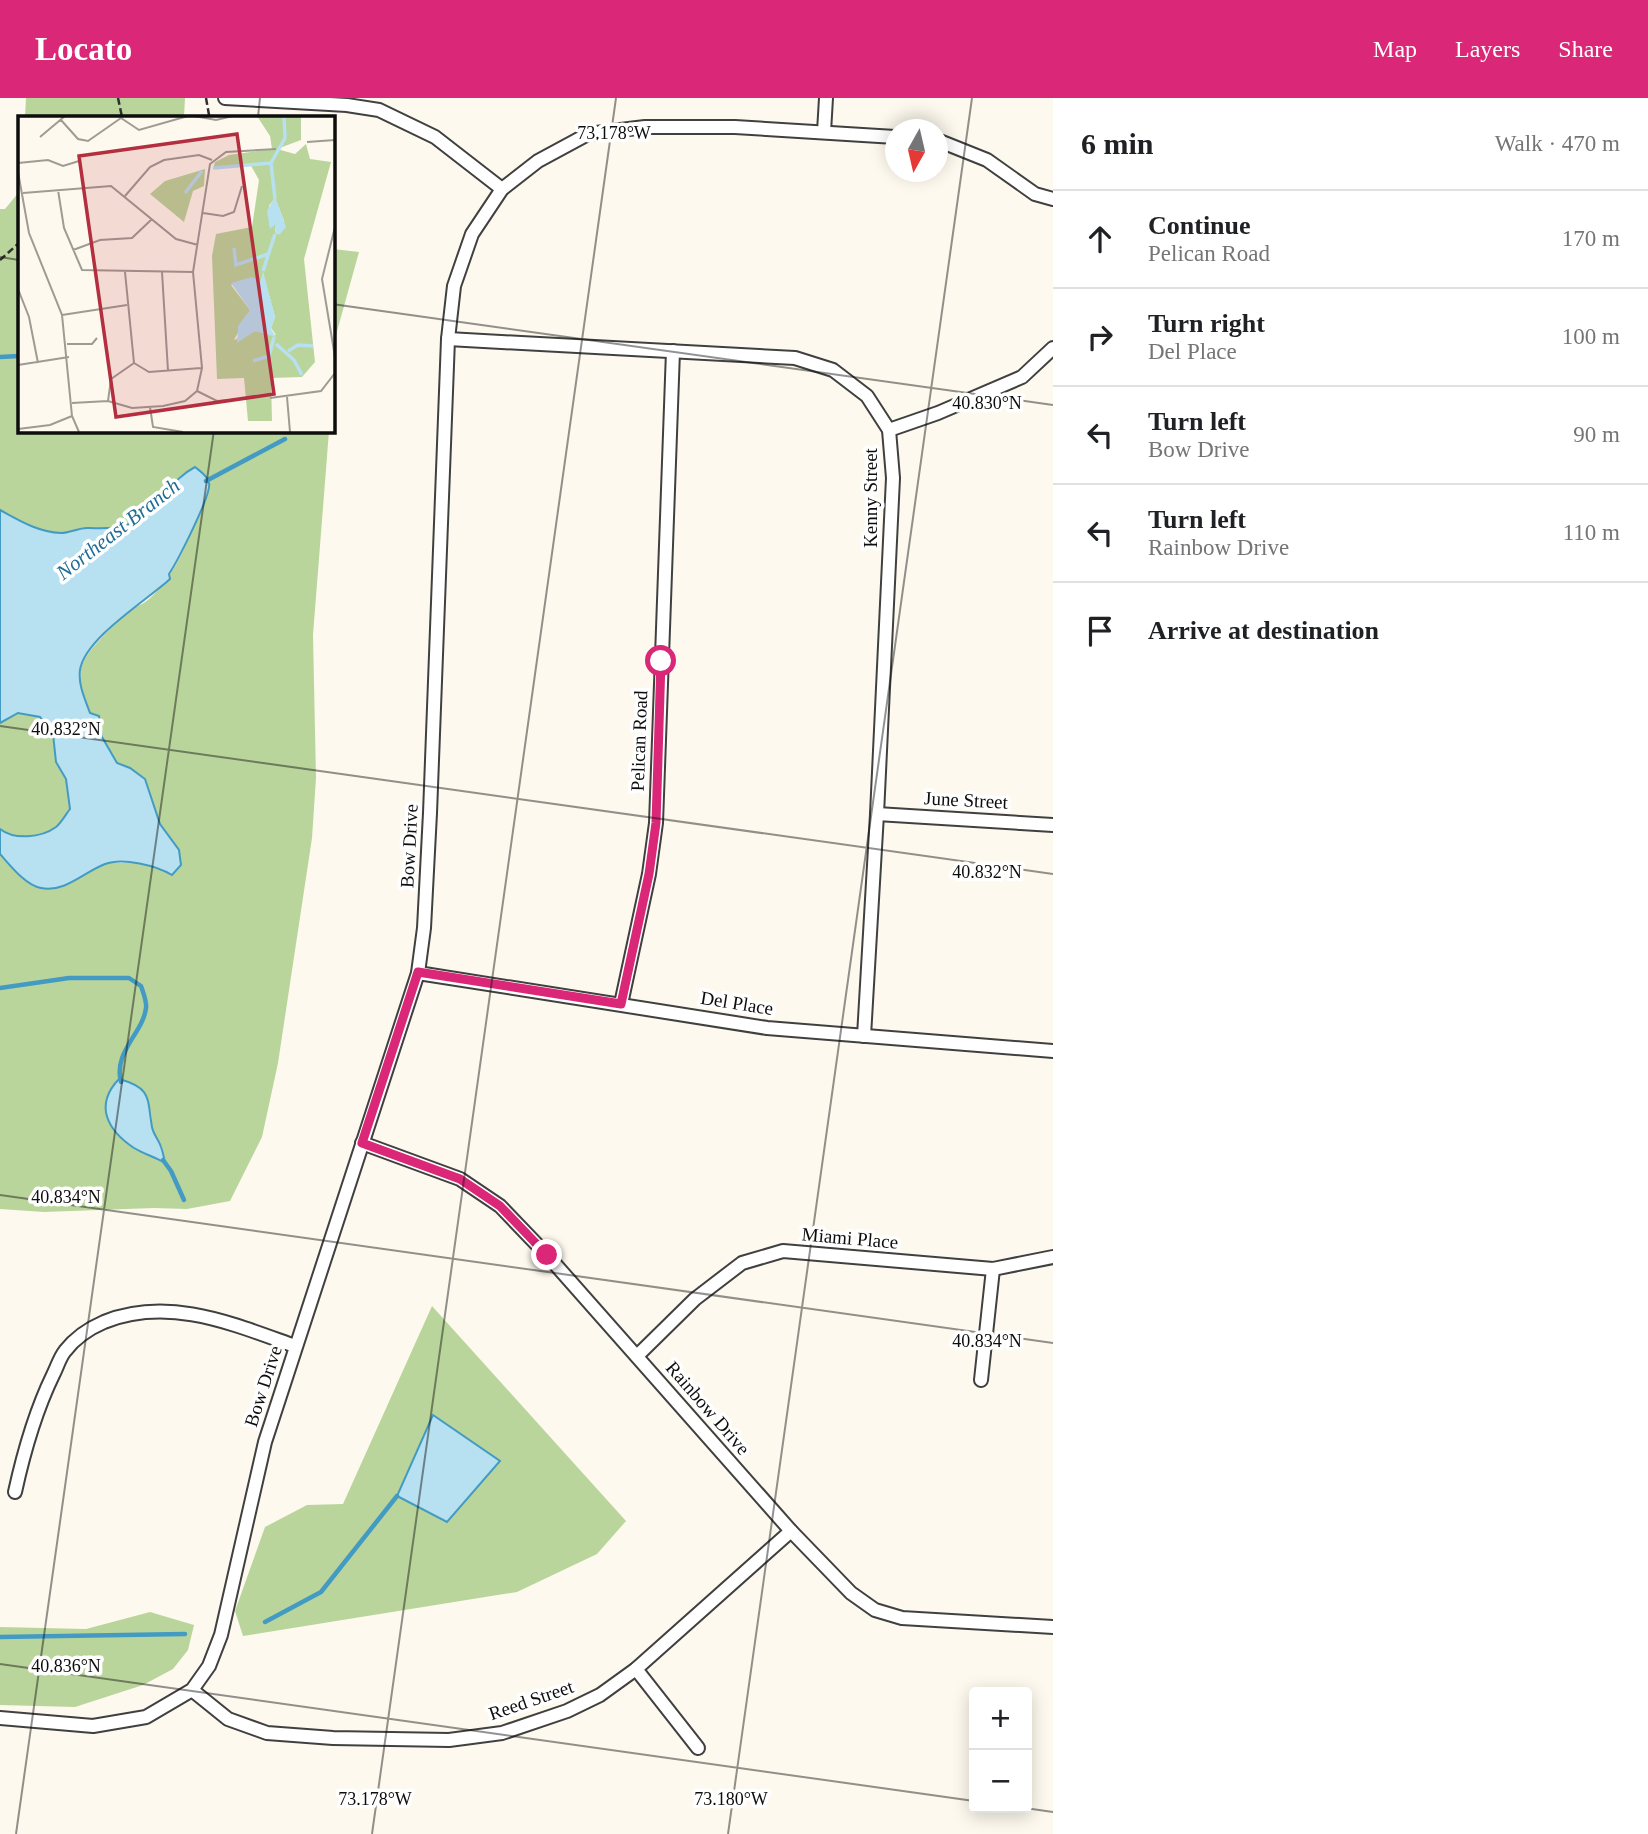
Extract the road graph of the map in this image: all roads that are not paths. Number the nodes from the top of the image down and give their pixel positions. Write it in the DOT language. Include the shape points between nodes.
graph roads {
  1 [pos="225,98"];
  2 [pos="826,98"];
  3 [pos="824,132"];
  4 [pos="885,136"];
  5 [pos="948,144"];
  6 [pos="502,189"];
  7 [pos="1053,199"];
  8 [pos="448,339"];
  9 [pos="1053,348"];
  10 [pos="673,351"];
  11 [pos="889,430"];
  12 [pos="877,814"];
  13 [pos="1053,825"];
  14 [pos="418,972"];
  15 [pos="621,1004"];
  16 [pos="864,1036"];
  17 [pos="1053,1051"];
  18 [pos="362,1143"];
  19 [pos="1053,1257"];
  20 [pos="993,1269"];
  21 [pos="295,1346"];
  22 [pos="637,1356"];
  23 [pos="981,1380"];
  24 [pos="15,1492"];
  25 [pos="791,1531"];
  26 [pos="1053,1627"];
  27 [pos="636,1669"];
  28 [pos="192,1690"];
  29 [pos="0,1718"];
  30 [pos="698,1748"];
  1 -- 6 [label="street" via="379,110 435,137"];
  2 -- 3 [label="street"];
  3 -- 4 [label="street, Bow Drive"];
  3 -- 6 [label="street, Bow Drive" via="645,127 588,134"];
  5 -- 7 [label="street" via="987,160 1035,194"];
  6 -- 8 [label="street, Bow Drive" via="472,234 454,286"];
  8 -- 10 [label="street, Kenny Street"];
  8 -- 14 [label="street, Bow Drive" via="430,813"];
  9 -- 11 [label="street" via="1022,377"];
  10 -- 11 [label="street, Kenny Street" via="795,358 834,370 866,396"];
  10 -- 15 [label="street, Pelican Road" via="656,823"];
  11 -- 12 [label="street, Kenny Street" via="893,478"];
  12 -- 13 [label="street, June Street"];
  12 -- 16 [label="street, Kenny Street"];
  14 -- 15 [label="street, Del Place"];
  14 -- 18 [label="street, Bow Drive"];
  15 -- 16 [label="street, Del Place" via="767,1028"];
  16 -- 17 [label="street, Del Place"];
  18 -- 21 [label="street, Bow Drive"];
  18 -- 22 [label="street, Rainbow Drive" via="460,1179 500,1206"];
  19 -- 20 [label="street, Miami Place"];
  20 -- 22 [label="street, Miami Place" via="783,1251 742,1263 695,1299"];
  20 -- 23 [label="street"];
  21 -- 24 [label="street" via="228,1322 169,1310 126,1313 90,1328 66,1350 44,1393"];
  21 -- 28 [label="street, Bow Drive" via="265,1442 221,1635"];
  22 -- 25 [label="street, Rainbow Drive"];
  25 -- 26 [label="street, Rainbow Drive" via="851,1593 875,1610 902,1618"];
  25 -- 27 [label="street, Reed Street"];
  27 -- 28 [label="street, Reed Street" via="568,1711 502,1734 449,1740 267,1733 228,1719"];
  27 -- 30 [label="street"];
  28 -- 29 [label="street, Bow Drive" via="146,1717 93,1726"];
}
